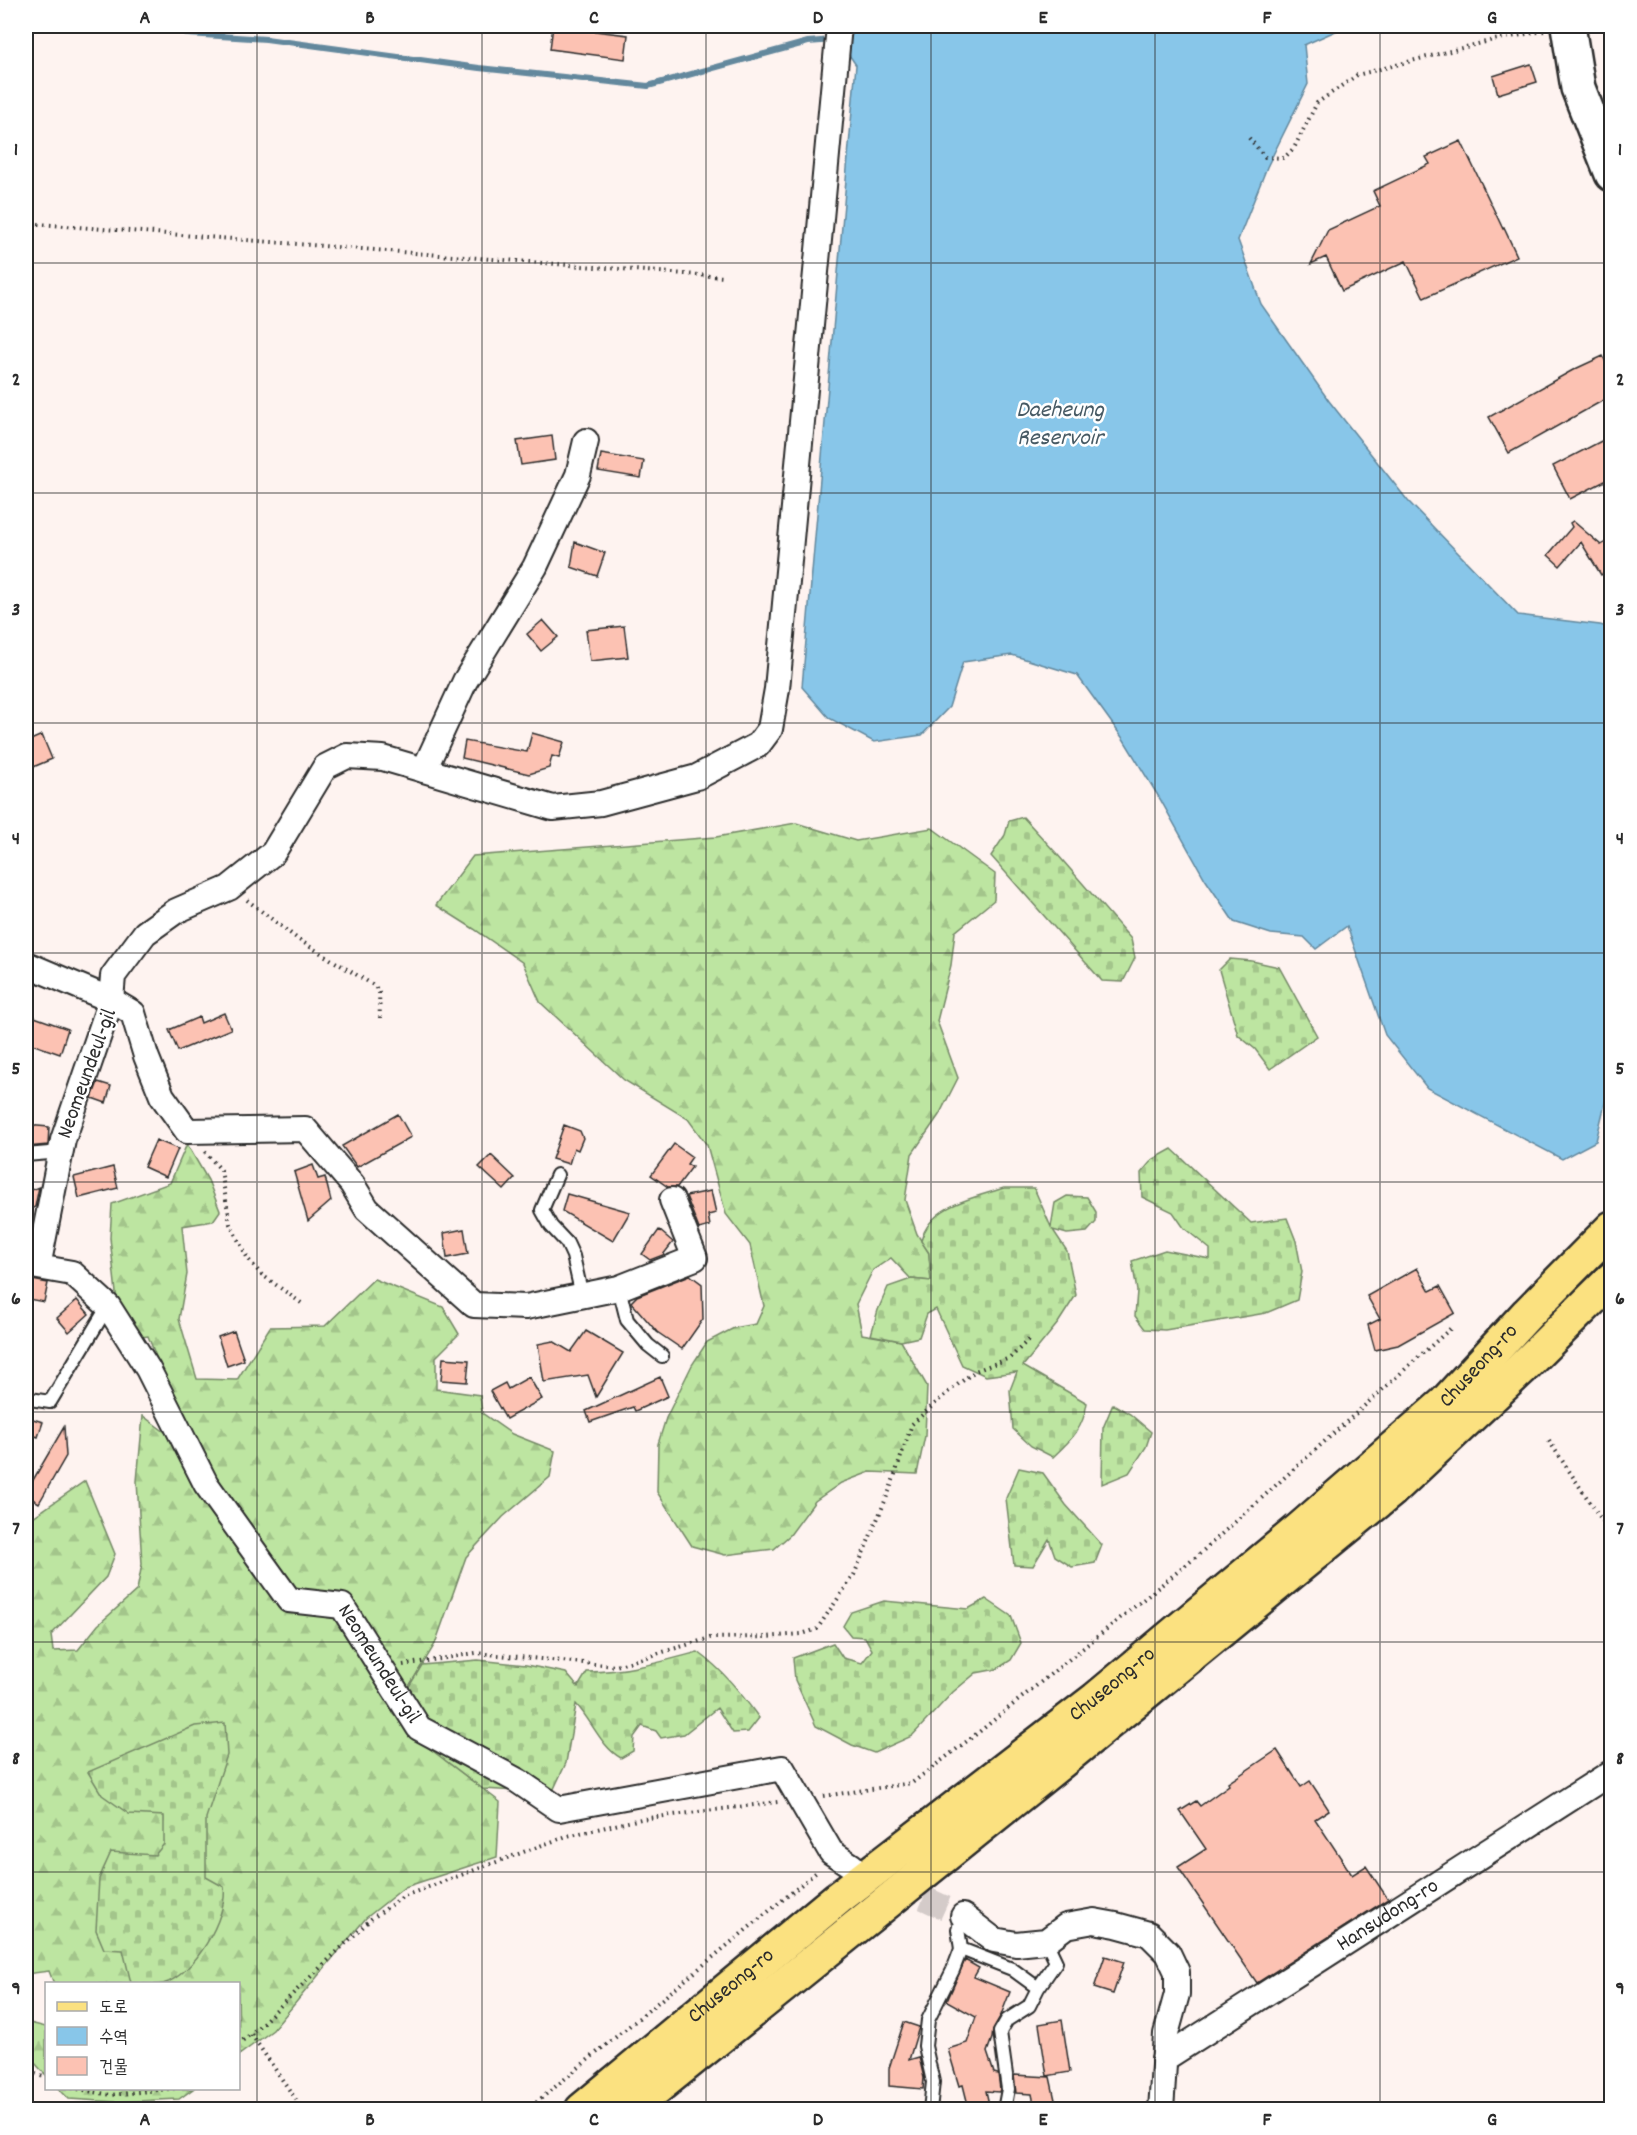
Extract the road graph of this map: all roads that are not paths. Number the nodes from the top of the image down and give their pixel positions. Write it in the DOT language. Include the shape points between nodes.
graph roads {
  1 [pos="839,26"];
  2 [pos="1568,26"];
  3 [pos="1611,174"];
  4 [pos="586,441"];
  5 [pos="424,770"];
  6 [pos="26,964"];
  7 [pos="111,1000"];
  8 [pos="61,1152"];
  9 [pos="26,1155"];
  10 [pos="556,1175"];
  11 [pos="672,1200"];
  12 [pos="1611,1228"];
  13 [pos="32,1266"];
  14 [pos="1611,1279"];
  15 [pos="619,1288"];
  16 [pos="582,1296"];
  17 [pos="108,1306"];
  18 [pos="662,1356"];
  19 [pos="26,1401"];
  20 [pos="1611,1772"];
  21 [pos="852,1866"];
  22 [pos="963,1916"];
  23 [pos="1046,1941"];
  24 [pos="961,1949"];
  25 [pos="1038,1988"];
  26 [pos="1164,2060"];
  27 [pos="582,2109"];
  28 [pos="629,2109"];
  29 [pos="930,2109"];
  30 [pos="1004,2109"];
  31 [pos="1161,2109"];
  1 -- 5 [label="street" via="777,689 770,729 758,745 698,777 601,803 553,808"];
  2 -- 3 [label="street" via="1578,88"];
  4 -- 5 [label="street" via="578,475 536,567 465,681"];
  5 -- 7 [label="street" via="383,758 348,756 325,767 273,853 231,886 176,911 145,933 113,976"];
  6 -- 7 [label="street"];
  7 -- 8 [label="street, Neomeundeul-gil"];
  7 -- 16 [label="street, Neomeundeul-gil" via="132,1013 162,1096 187,1131 304,1129 352,1184 367,1209 474,1305 526,1307"];
  8 -- 9 [label="lane"];
  8 -- 13 [label="street, Neomeundeul-gil"];
  10 -- 16 [label="lane" via="542,1210 570,1249"];
  11 -- 15 [label="street" via="695,1258"];
  12 -- 27 [label="main road, Chuseong-ro" via="1445,1403 1309,1521 1096,1699 837,1898"];
  13 -- 17 [label="street, Neomeundeul-gil" via="72,1273"];
  14 -- 28 [label="main road, Chuseong-ro" via="1392,1490"];
  15 -- 16 [label="street"];
  15 -- 18 [label="lane" via="627,1320 648,1346"];
  17 -- 19 [label="lane" via="50,1402"];
  17 -- 21 [label="street, Neomeundeul-gil" via="148,1369 206,1484 289,1600 342,1606 419,1728 518,1781 559,1809 782,1768 831,1852"];
  20 -- 26 [label="street, Hansudong-ro"];
  22 -- 23 [label="street" via="994,1940 1016,1944"];
  22 -- 24 [label="lane" via="958,1929"];
  23 -- 25 [label="lane" via="1056,1962"];
  23 -- 26 [label="street" via="1066,1926 1094,1921 1149,1934 1167,1953 1177,1972 1177,1994 1166,2034"];
  24 -- 25 [label="lane" via="1012,1969"];
  24 -- 29 [label="lane" via="928,2020 924,2046 933,2082"];
  25 -- 30 [label="lane" via="1029,2006 1007,2020 1000,2032 1008,2089"];
  26 -- 31 [label="street"];
}
